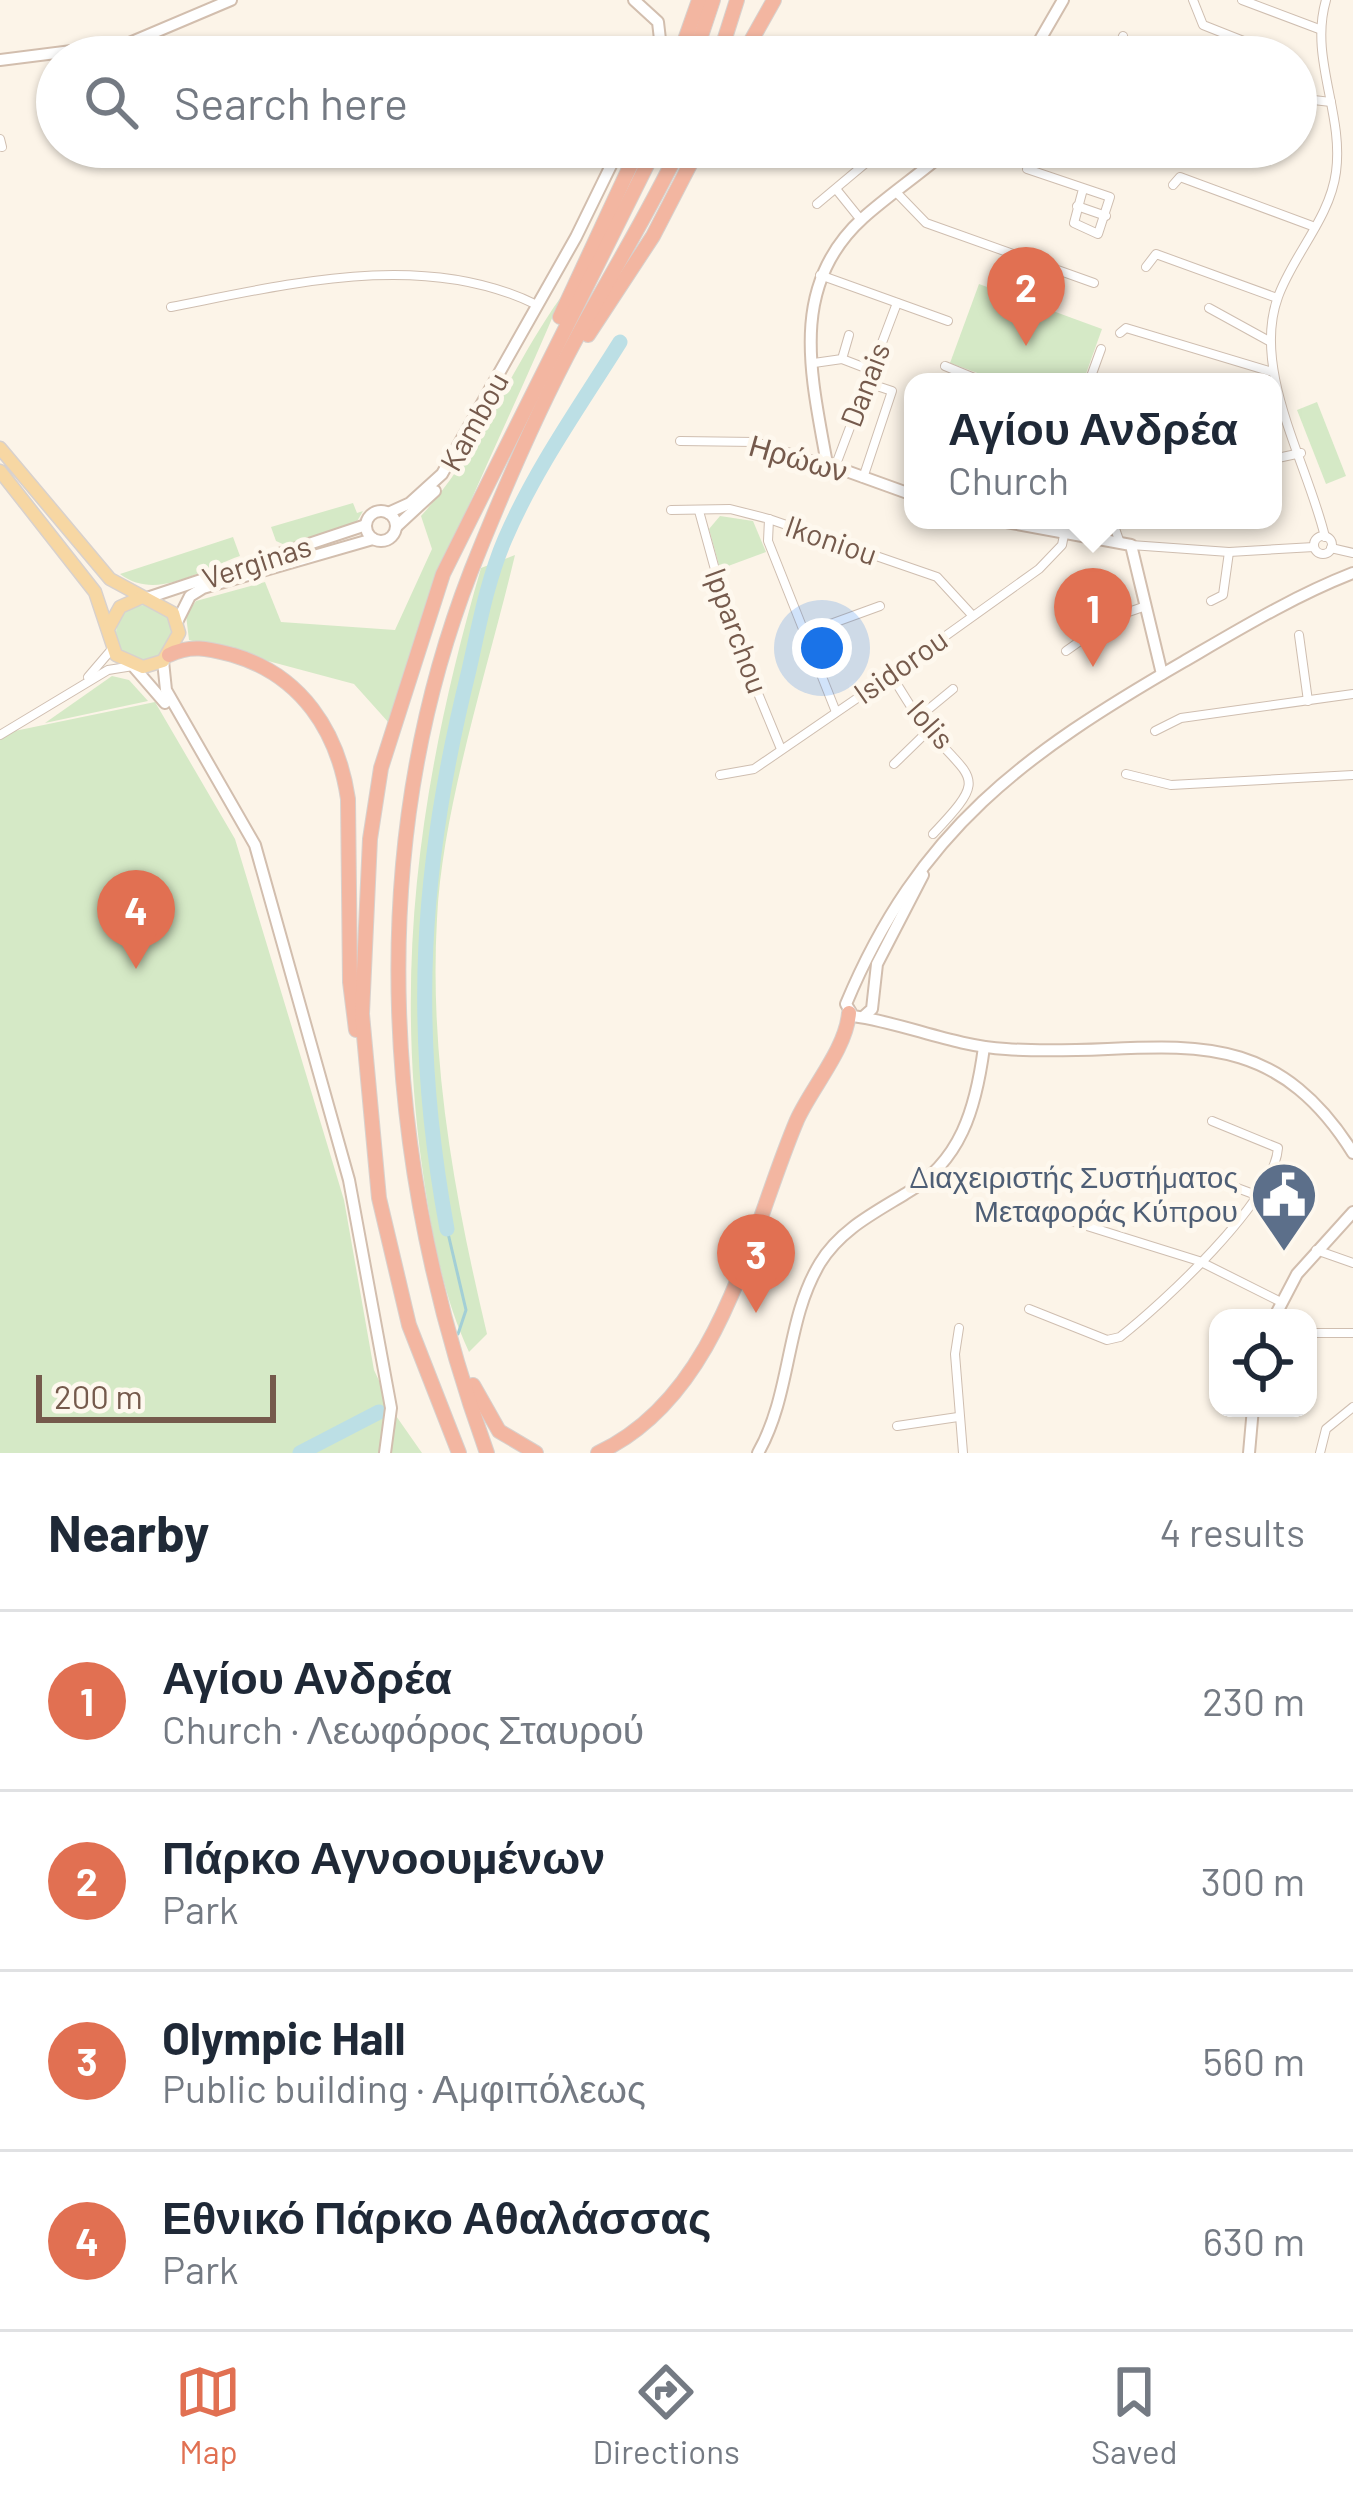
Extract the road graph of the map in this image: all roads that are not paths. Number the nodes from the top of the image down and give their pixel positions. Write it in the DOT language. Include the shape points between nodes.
graph roads {
  1 [pos="231,0"];
  2 [pos="634,0"];
  3 [pos="713,0"];
  4 [pos="737,0"];
  5 [pos="774,0"];
  6 [pos="1063,0"];
  7 [pos="1193,0"];
  8 [pos="1242,0"];
  9 [pos="1326,0"];
  10 [pos="1257,3"];
  11 [pos="696,5"];
  12 [pos="1319,29"];
  13 [pos="146,36"];
  14 [pos="660,36"];
  15 [pos="686,36"];
  16 [pos="701,36"];
  17 [pos="726,36"];
  18 [pos="754,36"];
  19 [pos="1042,36"];
  20 [pos="1230,36"];
  21 [pos="36,55"];
  22 [pos="0,60"];
  23 [pos="1317,100"];
  24 [pos="1331,102"];
  25 [pos="1353,162"];
  26 [pos="1337,163"];
  27 [pos="609,168"];
  28 [pos="630,168"];
  29 [pos="645,168"];
  30 [pos="669,168"];
  31 [pos="687,168"];
  32 [pos="860,168"];
  33 [pos="925,168"];
  34 [pos="1030,168"];
  35 [pos="1173,185"];
  36 [pos="836,189"];
  37 [pos="1083,189"];
  38 [pos="896,192"];
  39 [pos="817,204"];
  40 [pos="1077,206"];
  41 [pos="1106,216"];
  42 [pos="861,220"];
  43 [pos="1315,226"];
  44 [pos="1146,267"];
  45 [pos="818,275"];
  46 [pos="1094,283"];
  47 [pos="1277,298"];
  48 [pos="897,303"];
  49 [pos="538,305"];
  50 [pos="171,307"];
  51 [pos="1209,308"];
  52 [pos="949,321"];
  53 [pos="1120,333"];
  54 [pos="849,334"];
  55 [pos="1270,340"];
  56 [pos="1101,349"];
  57 [pos="842,359"];
  58 [pos="814,363"];
  59 [pos="945,366"];
  60 [pos="868,369"];
  61 [pos="1272,371"];
  62 [pos="962,373"];
  63 [pos="1092,373"];
  64 [pos="534,384"];
  65 [pos="871,384"];
  66 [pos="1282,399"];
  67 [pos="539,417"];
  68 [pos="1282,419"];
  69 [pos="1290,421"];
  70 [pos="680,441"];
  71 [pos="0,448"];
  72 [pos="1300,453"];
  73 [pos="1282,457"];
  74 [pos="831,466"];
  75 [pos="0,471"];
  76 [pos="863,478"];
  77 [pos="904,492"];
  78 [pos="671,510"];
  79 [pos="698,511"];
  80 [pos="388,513"];
  81 [pos="769,519"];
  82 [pos="366,525"];
  83 [pos="396,527"];
  84 [pos="1043,529"];
  85 [pos="1117,529"];
  86 [pos="1064,535"];
  87 [pos="1325,537"];
  88 [pos="373,539"];
  89 [pos="1125,544"];
  90 [pos="1314,547"];
  91 [pos="1331,548"];
  92 [pos="1229,552"];
  93 [pos="1353,553"];
  94 [pos="1353,573"];
  95 [pos="144,598"];
  96 [pos="1211,601"];
  97 [pos="880,607"];
  98 [pos="1143,607"];
  99 [pos="972,615"];
  100 [pos="177,622"];
  101 [pos="109,628"];
  102 [pos="803,634"];
  103 [pos="1299,635"];
  104 [pos="1153,647"];
  105 [pos="112,649"];
  106 [pos="1066,651"];
  107 [pos="166,658"];
  108 [pos="1189,658"];
  109 [pos="133,666"];
  110 [pos="1162,674"];
  111 [pos="891,676"];
  112 [pos="1138,688"];
  113 [pos="952,689"];
  114 [pos="74,691"];
  115 [pos="1353,694"];
  116 [pos="1308,701"];
  117 [pos="836,712"];
  118 [pos="919,717"];
  119 [pos="928,730"];
  120 [pos="1155,731"];
  121 [pos="0,735"];
  122 [pos="781,749"];
  123 [pos="894,764"];
  124 [pos="1126,774"];
  125 [pos="720,775"];
  126 [pos="1353,775"];
  127 [pos="933,834"];
  128 [pos="932,856"];
  129 [pos="854,992"];
  130 [pos="872,1000"];
  131 [pos="856,1015"];
  132 [pos="903,1025"];
  133 [pos="984,1047"];
  134 [pos="364,1058"];
  135 [pos="1212,1120"];
  136 [pos="331,1121"];
  137 [pos="1353,1153"];
  138 [pos="1197,1173"];
  139 [pos="1256,1195"];
  140 [pos="1353,1212"];
  141 [pos="1071,1221"];
  142 [pos="1315,1250"];
  143 [pos="1198,1261"];
  144 [pos="1353,1263"];
  145 [pos="431,1270"];
  146 [pos="1281,1302"];
  147 [pos="1029,1309"];
  148 [pos="1278,1309"];
  149 [pos="959,1328"];
  150 [pos="1317,1333"];
  151 [pos="1353,1333"];
  152 [pos="1353,1407"];
  153 [pos="958,1417"];
  154 [pos="1252,1417"];
  155 [pos="897,1426"];
  156 [pos="456,1449"];
  157 [pos="385,1453"];
  158 [pos="489,1453"];
  159 [pos="536,1453"];
  160 [pos="598,1453"];
  161 [pos="758,1453"];
  162 [pos="963,1453"];
  163 [pos="1250,1453"];
  164 [pos="1320,1453"];
  1 -- 13 [label="main road"];
  2 -- 14 [label="main road" via="658,22"];
  3 -- 16 [label="highway"];
  4 -- 17 [label="highway"];
  5 -- 18 [label="highway"];
  6 -- 19 [label="main road"];
  7 -- 20 [label="street" via="1203,25"];
  8 -- 10 [label="street"];
  9 -- 12 [label="street"];
  10 -- 12 [label="street"];
  11 -- 15 [label="highway"];
  12 -- 24 [label="street"];
  21 -- 22 [label="main road"];
  23 -- 24 [label="street"];
  24 -- 26 [label="street"];
  25 -- 26 [label="street"];
  26 -- 43 [label="street"];
  27 -- 49 [label="main road, Kambou"];
  28 -- 64 [label="highway"];
  29 -- 64 [label="highway"];
  30 -- 67 [label="highway"];
  31 -- 67 [label="highway"];
  32 -- 36 [label="street"];
  33 -- 38 [label="main road"];
  34 -- 37 [label="street"];
  35 -- 43 [label="street" via="1180,177"];
  36 -- 39 [label="street"];
  36 -- 42 [label="street"];
  37 -- 40 [label="street"];
  37 -- 41 [label="street" via="1111,199"];
  38 -- 42 [label="main road"];
  38 -- 46 [label="street" via="926,223"];
  40 -- 41 [label="street"];
  40 -- 41 [label="street" via="1074,224 1098,233"];
  42 -- 45 [label="main road"];
  43 -- 47 [label="street"];
  44 -- 47 [label="street" via="1156,254"];
  45 -- 48 [label="street"];
  45 -- 58 [label="main road"];
  47 -- 55 [label="street"];
  48 -- 52 [label="street"];
  48 -- 60 [label="street, Danais"];
  49 -- 50 [label="street" via="482,283 385,274"];
  49 -- 80 [label="main road, Kambou" via="442,474"];
  49 -- 83 [label="main road, Kambou" via="450,470"];
  51 -- 55 [label="street"];
  53 -- 61 [label="street" via="1126,328"];
  54 -- 57 [label="street"];
  55 -- 61 [label="street"];
  56 -- 63 [label="street"];
  57 -- 58 [label="street"];
  57 -- 60 [label="street"];
  58 -- 74 [label="main road"];
  59 -- 62 [label="street"];
  60 -- 74 [label="street, Danais"];
  64 -- 134 [label="highway" via="443,574 381,768 370,839"];
  65 -- 76 [label="street" via="892,391"];
  66 -- 69 [label="street"];
  67 -- 145 [label="highway" via="454,623 406,849 397,1031 411,1178"];
  68 -- 69 [label="street"];
  69 -- 72 [label="street"];
  70 -- 74 [label="street, Ηρώων" via="755,442"];
  71 -- 95 [label="main road" via="110,579"];
  72 -- 73 [label="street"];
  72 -- 87 [label="street"];
  74 -- 76 [label="main road, Ηρώων"];
  75 -- 101 [label="main road" via="87,580"];
  76 -- 77 [label="main road, Ηρώων"];
  78 -- 79 [label="street, Ikoniou"];
  79 -- 81 [label="street, Ikoniou"];
  79 -- 122 [label="street, Ipparchou" via="730,628"];
  80 -- 82 [label="main road" via="375,513"];
  80 -- 83 [label="main road"];
  81 -- 99 [label="street, Ikoniou" via="937,577"];
  81 -- 102 [label="street" via="768,541"];
  82 -- 88 [label="main road"];
  82 -- 95 [label="main road, Verginas"];
  83 -- 88 [label="main road" via="391,538"];
  84 -- 86 [label="main road"];
  85 -- 89 [label="street"];
  86 -- 89 [label="main road"];
  86 -- 99 [label="street, Isidorou" via="1052,558"];
  87 -- 90 [label="street"];
  87 -- 91 [label="street"];
  88 -- 100 [label="main road, Verginas" via="203,588"];
  89 -- 92 [label="street"];
  89 -- 98 [label="main road"];
  90 -- 91 [label="street" via="1322,554"];
  90 -- 92 [label="street"];
  91 -- 93 [label="street"];
  92 -- 96 [label="street" via="1223,595"];
  94 -- 108 [label="main road"];
  95 -- 100 [label="main road" via="166,605"];
  95 -- 101 [label="main road" via="120,607"];
  97 -- 102 [label="street"];
  98 -- 104 [label="main road"];
  98 -- 106 [label="street"];
  99 -- 111 [label="street, Isidorou"];
  100 -- 107 [label="main road"];
  101 -- 105 [label="main road"];
  102 -- 117 [label="street"];
  103 -- 116 [label="street"];
  104 -- 108 [label="main road"];
  104 -- 110 [label="main road"];
  104 -- 112 [label="main road"];
  105 -- 109 [label="main road"];
  105 -- 114 [label="street"];
  107 -- 109 [label="main road"];
  107 -- 134 [label="highway" via="201,648 272,670 300,692 330,738 348,799 350,982"];
  107 -- 136 [label="main road" via="166,690 254,845"];
  108 -- 110 [label="main road"];
  109 -- 114 [label="street" via="111,668"];
  109 -- 136 [label="main road" via="162,698 240,830"];
  110 -- 112 [label="main road"];
  111 -- 117 [label="street, Isidorou"];
  111 -- 118 [label="street, Iolis"];
  112 -- 128 [label="main road" via="1035,752"];
  113 -- 118 [label="street"];
  114 -- 121 [label="street"];
  115 -- 116 [label="street"];
  116 -- 120 [label="street" via="1181,718"];
  117 -- 122 [label="street, Isidorou"];
  118 -- 119 [label="street, Iolis"];
  119 -- 123 [label="street"];
  119 -- 127 [label="street, Iolis" via="956,755 969,781 962,804"];
  122 -- 125 [label="street, Isidorou" via="754,769"];
  124 -- 126 [label="street" via="1171,785"];
  128 -- 129 [label="main road" via="891,909"];
  128 -- 130 [label="main road" via="877,964"];
  129 -- 130 [label="main road"];
  129 -- 131 [label="main road" via="846,1004"];
  130 -- 131 [label="main road"];
  130 -- 132 [label="main road"];
  131 -- 132 [label="main road"];
  131 -- 160 [label="highway" via="796,1124 704,1349 654,1410"];
  132 -- 133 [label="main road"];
  133 -- 137 [label="main road" via="1172,1044 1229,1052 1301,1089"];
  133 -- 161 [label="main road" via="975,1103 947,1159 821,1260 799,1313 782,1405"];
  134 -- 156 [label="highway" via="393,1267"];
  135 -- 139 [label="street" via="1278,1148"];
  136 -- 157 [label="main road" via="391,1408"];
  138 -- 139 [label="street"];
  139 -- 143 [label="street"];
  140 -- 142 [label="main road"];
  141 -- 143 [label="street"];
  142 -- 144 [label="street"];
  142 -- 146 [label="main road"];
  143 -- 146 [label="street"];
  143 -- 147 [label="street" via="1120,1337 1107,1340"];
  145 -- 158 [label="highway"];
  145 -- 159 [label="highway" via="482,1407 499,1431"];
  146 -- 148 [label="main road"];
  149 -- 153 [label="street"];
  150 -- 151 [label="street"];
  152 -- 164 [label="street" via="1326,1429"];
  153 -- 155 [label="street"];
  153 -- 162 [label="street"];
  154 -- 163 [label="main road"];
}
